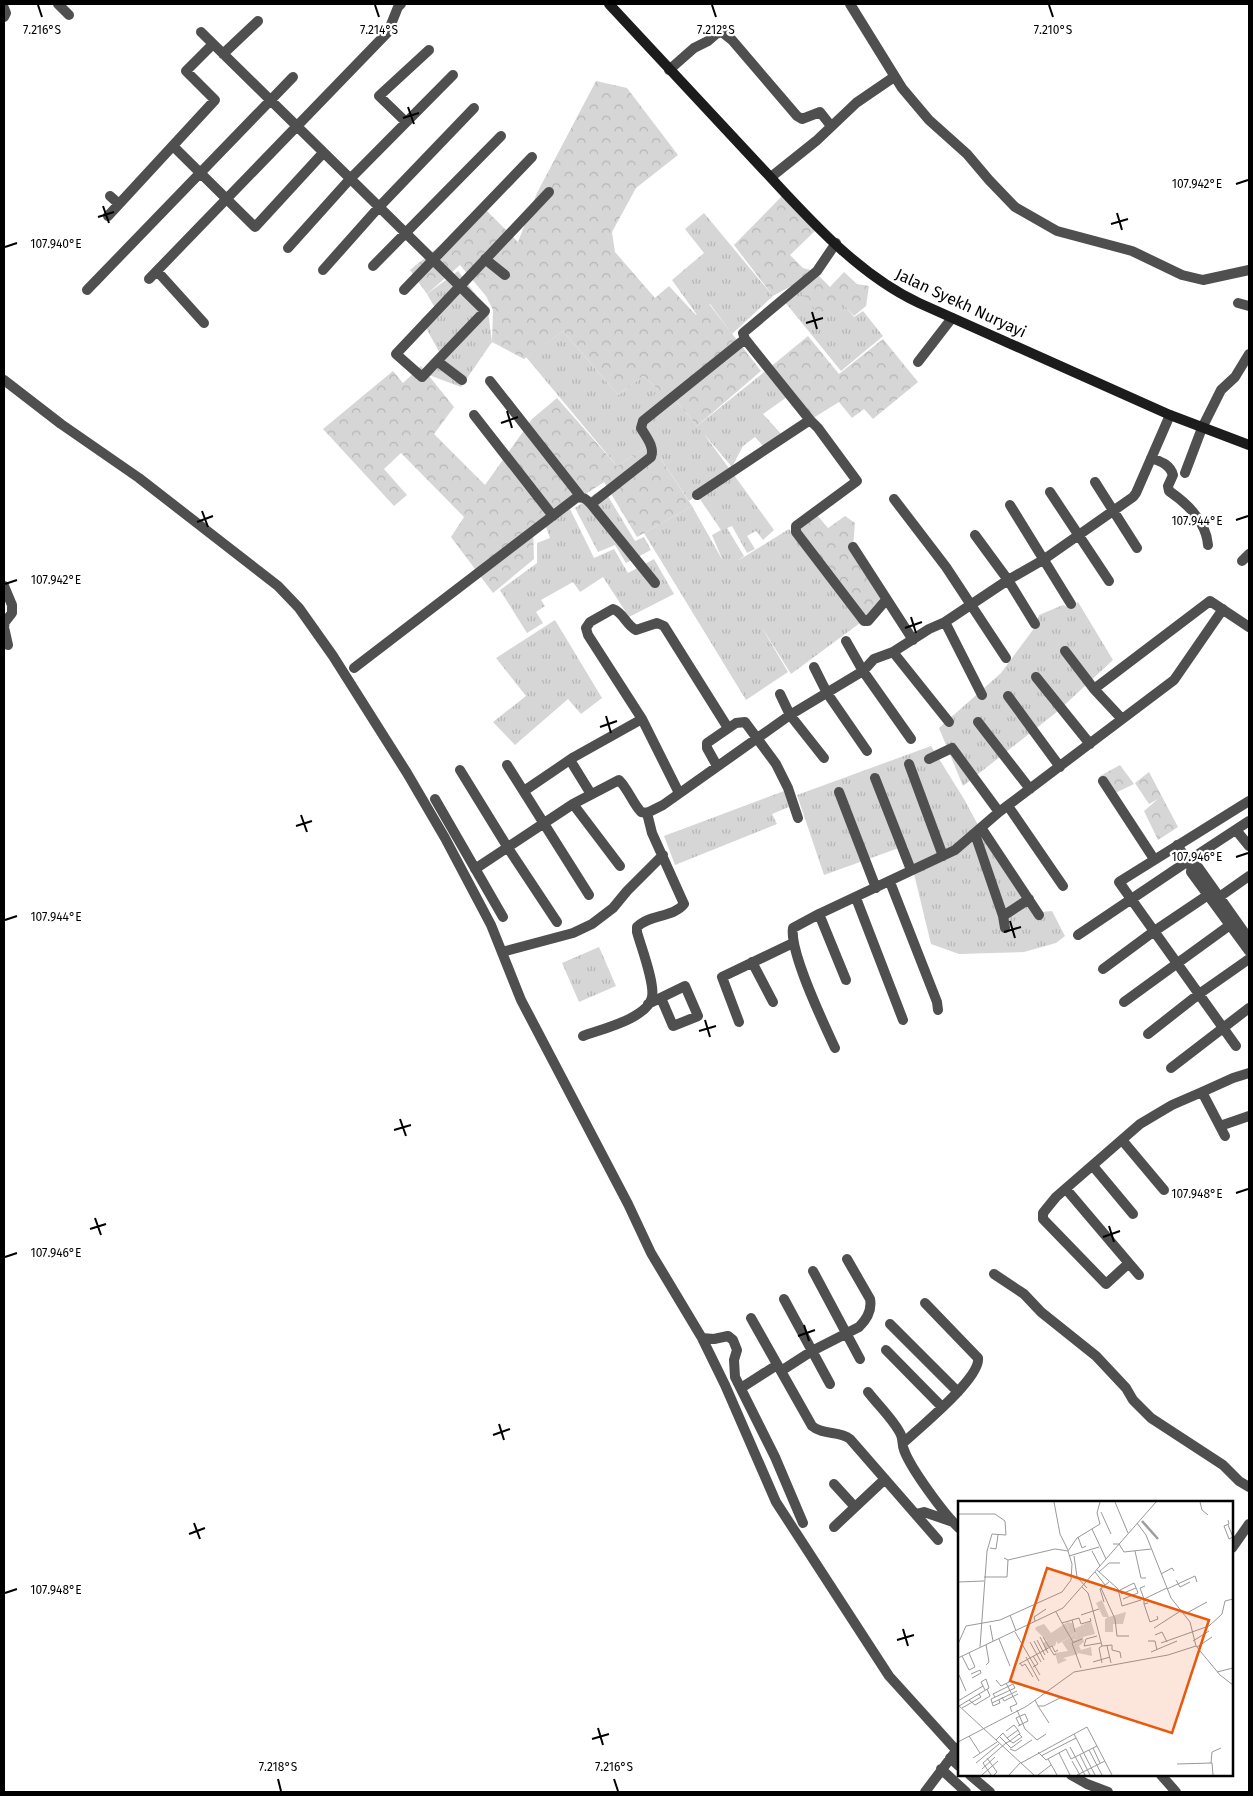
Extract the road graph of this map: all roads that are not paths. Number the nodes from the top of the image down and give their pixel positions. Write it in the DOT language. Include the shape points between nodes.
graph roads {
  1 [pos="58,4"];
  2 [pos="401,4"];
  3 [pos="610,4"];
  4 [pos="850,4"];
  5 [pos="4,8"];
  6 [pos="69,15"];
  7 [pos="4,17"];
  8 [pos="258,21"];
  9 [pos="201,32"];
  10 [pos="213,44"];
  11 [pos="429,50"];
  12 [pos="223,54"];
  13 [pos="670,70"];
  14 [pos="453,75"];
  15 [pos="293,77"];
  16 [pos="892,79"];
  17 [pos="270,101"];
  18 [pos="474,108"];
  19 [pos="406,122"];
  20 [pos="831,126"];
  21 [pos="296,127"];
  22 [pos="501,136"];
  23 [pos="173,146"];
  24 [pos="323,153"];
  25 [pos="532,157"];
  26 [pos="200,172"];
  27 [pos="771,177"];
  28 [pos="350,179"];
  29 [pos="550,192"];
  30 [pos="110,196"];
  31 [pos="227,199"];
  32 [pos="119,204"];
  33 [pos="379,207"];
  34 [pos="108,216"];
  35 [pos="405,233"];
  36 [pos="836,243"];
  37 [pos="288,248"];
  38 [pos="485,259"];
  39 [pos="433,260"];
  40 [pos="373,266"];
  41 [pos="323,270"];
  42 [pos="1249,270"];
  43 [pos="505,275"];
  44 [pos="459,286"];
  45 [pos="87,290"];
  46 [pos="404,290"];
  47 [pos="1238,303"];
  48 [pos="1249,306"];
  49 [pos="952,318"];
  50 [pos="204,323"];
  51 [pos="744,339"];
  52 [pos="1249,354"];
  53 [pos="437,361"];
  54 [pos="918,362"];
  55 [pos="4,380"];
  56 [pos="462,380"];
  57 [pos="490,381"];
  58 [pos="474,415"];
  59 [pos="1170,415"];
  60 [pos="810,420"];
  61 [pos="1202,428"];
  62 [pos="1249,445"];
  63 [pos="1151,458"];
  64 [pos="1185,473"];
  65 [pos="1095,482"];
  66 [pos="1050,492"];
  67 [pos="697,495"];
  68 [pos="581,497"];
  69 [pos="894,499"];
  70 [pos="591,504"];
  71 [pos="1010,506"];
  72 [pos="1113,512"];
  73 [pos="552,516"];
  74 [pos="975,535"];
  75 [pos="1078,535"];
  76 [pos="1208,545"];
  77 [pos="853,547"];
  78 [pos="1137,548"];
  79 [pos="1043,560"];
  80 [pos="1008,580"];
  81 [pos="1109,581"];
  82 [pos="655,583"];
  83 [pos="4,586"];
  84 [pos="886,600"];
  85 [pos="1071,604"];
  86 [pos="972,605"];
  87 [pos="1223,609"];
  88 [pos="945,622"];
  89 [pos="1035,624"];
  90 [pos="1249,627"];
  91 [pos="913,640"];
  92 [pos="846,641"];
  93 [pos="8,645"];
  94 [pos="1065,651"];
  95 [pos="894,652"];
  96 [pos="1006,658"];
  97 [pos="354,668"];
  98 [pos="814,668"];
  99 [pos="863,671"];
  100 [pos="1036,677"];
  101 [pos="1094,689"];
  102 [pos="827,693"];
  103 [pos="780,694"];
  104 [pos="982,695"];
  105 [pos="1008,696"];
  106 [pos="790,715"];
  107 [pos="642,719"];
  108 [pos="1122,720"];
  109 [pos="949,722"];
  110 [pos="978,722"];
  111 [pos="728,728"];
  112 [pos="758,738"];
  113 [pos="911,739"];
  114 [pos="1090,744"];
  115 [pos="867,751"];
  116 [pos="824,758"];
  117 [pos="929,759"];
  118 [pos="570,760"];
  119 [pos="909,764"];
  120 [pos="507,765"];
  121 [pos="717,766"];
  122 [pos="1060,766"];
  123 [pos="460,770"];
  124 [pos="875,778"];
  125 [pos="1103,781"];
  126 [pos="1030,789"];
  127 [pos="524,791"];
  128 [pos="839,792"];
  129 [pos="679,793"];
  130 [pos="591,794"];
  131 [pos="435,799"];
  132 [pos="1249,801"];
  133 [pos="573,804"];
  134 [pos="1008,806"];
  135 [pos="999,812"];
  136 [pos="647,813"];
  137 [pos="798,818"];
  138 [pos="1249,821"];
  139 [pos="544,823"];
  140 [pos="1236,830"];
  141 [pos="978,832"];
  142 [pos="1178,845"];
  143 [pos="1249,846"];
  144 [pos="508,848"];
  145 [pos="663,855"];
  146 [pos="943,856"];
  147 [pos="1154,859"];
  148 [pos="1190,863"];
  149 [pos="620,866"];
  150 [pos="475,869"];
  151 [pos="911,870"];
  152 [pos="1249,876"];
  153 [pos="890,882"];
  154 [pos="1063,886"];
  155 [pos="876,888"];
  156 [pos="589,895"];
  157 [pos="856,898"];
  158 [pos="1214,898"];
  159 [pos="1029,899"];
  160 [pos="1130,899"];
  161 [pos="819,914"];
  162 [pos="1039,915"];
  163 [pos="1004,916"];
  164 [pos="503,917"];
  165 [pos="557,922"];
  166 [pos="1230,925"];
  167 [pos="1005,928"];
  168 [pos="1153,932"];
  169 [pos="1245,934"];
  170 [pos="1078,935"];
  171 [pos="793,943"];
  172 [pos="1249,951"];
  173 [pos="502,952"];
  174 [pos="1249,959"];
  175 [pos="752,962"];
  176 [pos="1176,964"];
  177 [pos="1103,968"];
  178 [pos="846,980"];
  179 [pos="1198,994"];
  180 [pos="661,998"];
  181 [pos="773,1002"];
  182 [pos="1124,1002"];
  183 [pos="648,1004"];
  184 [pos="1249,1008"];
  185 [pos="938,1010"];
  186 [pos="904,1020"];
  187 [pos="739,1022"];
  188 [pos="1222,1028"];
  189 [pos="1148,1034"];
  190 [pos="584,1036"];
  191 [pos="1236,1046"];
  192 [pos="835,1048"];
  193 [pos="1172,1068"];
  194 [pos="1249,1073"];
  195 [pos="1202,1092"];
  196 [pos="1249,1116"];
  197 [pos="1220,1126"];
  198 [pos="1225,1136"];
  199 [pos="1122,1140"];
  200 [pos="1093,1166"];
  201 [pos="1066,1189"];
  202 [pos="1164,1190"];
  203 [pos="1133,1214"];
  204 [pos="846,1259"];
  205 [pos="1129,1263"];
  206 [pos="813,1271"];
  207 [pos="994,1274"];
  208 [pos="1139,1275"];
  209 [pos="784,1299"];
  210 [pos="925,1303"];
  211 [pos="752,1318"];
  212 [pos="890,1324"];
  213 [pos="847,1334"];
  214 [pos="702,1338"];
  215 [pos="886,1350"];
  216 [pos="812,1351"];
  217 [pos="860,1359"];
  218 [pos="779,1368"];
  219 [pos="830,1384"];
  220 [pos="741,1388"];
  221 [pos="868,1392"];
  222 [pos="958,1392"];
  223 [pos="942,1407"];
  224 [pos="903,1443"];
  225 [pos="885,1479"];
  226 [pos="834,1484"];
  227 [pos="1249,1487"];
  228 [pos="856,1507"];
  229 [pos="916,1514"];
  230 [pos="803,1523"];
  231 [pos="1249,1524"];
  232 [pos="956,1525"];
  233 [pos="834,1527"];
  234 [pos="1246,1536"];
  235 [pos="938,1540"];
  236 [pos="1233,1547"];
  237 [pos="955,1752"];
  238 [pos="941,1769"];
  239 [pos="971,1776"];
  240 [pos="1073,1776"];
  241 [pos="1162,1776"];
  242 [pos="925,1792"];
  243 [pos="966,1792"];
  244 [pos="990,1792"];
  245 [pos="1108,1792"];
  246 [pos="1176,1792"];
  1 -- 6 [label="street"];
  2 -- 21 [label="street" via="388,32"];
  3 -- 13 [label="main road, Jalan Syekh Nuryayi"];
  4 -- 16 [label="street"];
  5 -- 7 [label="street"];
  8 -- 12 [label="street"];
  9 -- 10 [label="street"];
  10 -- 12 [label="street"];
  10 -- 23 [label="street" via="186,71 215,100"];
  11 -- 19 [label="street" via="379,96"];
  12 -- 17 [label="street"];
  13 -- 20 [label="street" via="694,48 722,32 796,116 802,119 820,112"];
  13 -- 27 [label="main road, Jalan Syekh Nuryayi"];
  14 -- 19 [label="street"];
  15 -- 17 [label="street"];
  16 -- 20 [label="street" via="856,103"];
  16 -- 42 [label="street" via="1015,206 1057,231 1132,251 1197,279"];
  17 -- 21 [label="street"];
  17 -- 26 [label="street"];
  18 -- 33 [label="street"];
  19 -- 28 [label="street"];
  20 -- 27 [label="street"];
  21 -- 24 [label="street"];
  21 -- 31 [label="street"];
  22 -- 35 [label="street"];
  23 -- 26 [label="street"];
  23 -- 32 [label="street"];
  24 -- 28 [label="street"];
  24 -- 31 [label="street" via="255,227"];
  25 -- 39 [label="street"];
  26 -- 31 [label="street"];
  26 -- 45 [label="street"];
  27 -- 36 [label="main road, Jalan Syekh Nuryayi"];
  28 -- 33 [label="street"];
  28 -- 37 [label="street"];
  29 -- 38 [label="street"];
  30 -- 32 [label="street"];
  31 -- 50 [label="street" via="153,275"];
  32 -- 34 [label="street"];
  33 -- 35 [label="street"];
  33 -- 41 [label="street"];
  35 -- 39 [label="street"];
  35 -- 40 [label="street"];
  36 -- 49 [label="main road, Jalan Syekh Nuryayi" via="872,276 900,294"];
  36 -- 51 [label="street" via="817,271 746,328"];
  38 -- 43 [label="street"];
  38 -- 44 [label="street"];
  39 -- 44 [label="street"];
  39 -- 46 [label="street"];
  44 -- 53 [label="street" via="484,311"];
  44 -- 53 [label="street" via="396,354 422,377"];
  47 -- 48 [label="street"];
  49 -- 54 [label="street"];
  49 -- 59 [label="main road, Jalan Syekh Nuryayi"];
  51 -- 60 [label="street"];
  51 -- 70 [label="street" via="643,422 642,428 652,448 651,457"];
  52 -- 61 [label="street" via="1235,377 1221,390"];
  53 -- 56 [label="street"];
  55 -- 173 [label="street" via="224,543 278,586 299,608 412,781 491,925"];
  57 -- 68 [label="street"];
  58 -- 73 [label="street"];
  59 -- 61 [label="main road, Jalan Syekh Nuryayi"];
  59 -- 63 [label="street"];
  60 -- 67 [label="street"];
  60 -- 84 [label="street" via="857,481 796,526 796,532 864,621"];
  61 -- 62 [label="main road, Jalan Syekh Nuryayi"];
  61 -- 64 [label="street"];
  63 -- 72 [label="street" via="1136,493"];
  63 -- 76 [label="street" via="1170,468 1173,475 1168,486 1201,523"];
  65 -- 72 [label="street"];
  66 -- 75 [label="street"];
  68 -- 70 [label="street"];
  68 -- 73 [label="street"];
  69 -- 86 [label="street"];
  70 -- 82 [label="street"];
  71 -- 79 [label="street"];
  72 -- 75 [label="street"];
  72 -- 78 [label="street"];
  73 -- 97 [label="street"];
  74 -- 80 [label="street"];
  75 -- 79 [label="street"];
  75 -- 81 [label="street"];
  77 -- 84 [label="street"];
  79 -- 80 [label="street"];
  79 -- 85 [label="street"];
  80 -- 86 [label="street"];
  80 -- 89 [label="street"];
  83 -- 93 [label="street" via="12,605 12,614 4,627"];
  84 -- 91 [label="street"];
  86 -- 88 [label="street"];
  86 -- 96 [label="street"];
  87 -- 90 [label="street"];
  87 -- 101 [label="street" via="1210,600"];
  87 -- 108 [label="street" via="1174,680"];
  88 -- 91 [label="street"];
  88 -- 104 [label="street"];
  91 -- 95 [label="street"];
  92 -- 99 [label="street"];
  94 -- 101 [label="street"];
  95 -- 99 [label="street" via="874,659"];
  95 -- 109 [label="street"];
  98 -- 102 [label="street"];
  99 -- 102 [label="street"];
  99 -- 113 [label="street"];
  100 -- 114 [label="street"];
  101 -- 108 [label="street"];
  102 -- 106 [label="street"];
  102 -- 115 [label="street"];
  103 -- 106 [label="street"];
  105 -- 122 [label="street"];
  106 -- 112 [label="street"];
  106 -- 116 [label="street"];
  107 -- 111 [label="street" via="585,630 590,622 613,609 636,630 657,623 664,626"];
  107 -- 118 [label="street"];
  107 -- 129 [label="street"];
  108 -- 114 [label="street"];
  110 -- 126 [label="street"];
  111 -- 112 [label="street" via="743,721"];
  111 -- 121 [label="street" via="706,744"];
  112 -- 121 [label="street"];
  112 -- 137 [label="street" via="788,788"];
  114 -- 122 [label="street"];
  117 -- 135 [label="street" via="952,748"];
  118 -- 127 [label="street"];
  118 -- 130 [label="street"];
  119 -- 146 [label="street"];
  120 -- 127 [label="street"];
  121 -- 129 [label="street"];
  122 -- 126 [label="street"];
  123 -- 144 [label="street"];
  124 -- 151 [label="street"];
  125 -- 147 [label="street"];
  126 -- 134 [label="street"];
  127 -- 139 [label="street"];
  128 -- 155 [label="street"];
  129 -- 136 [label="street"];
  130 -- 133 [label="street"];
  130 -- 136 [label="street" via="619,780 635,805"];
  131 -- 150 [label="street"];
  132 -- 142 [label="street"];
  133 -- 139 [label="street"];
  133 -- 149 [label="street"];
  134 -- 135 [label="street"];
  134 -- 154 [label="street"];
  135 -- 141 [label="street"];
  136 -- 145 [label="street"];
  138 -- 140 [label="street"];
  139 -- 144 [label="street"];
  139 -- 156 [label="street"];
  140 -- 143 [label="street"];
  140 -- 148 [label="street"];
  141 -- 146 [label="street"];
  141 -- 159 [label="street"];
  141 -- 163 [label="street"];
  142 -- 147 [label="street"];
  142 -- 148 [label="street"];
  144 -- 150 [label="street"];
  144 -- 165 [label="street"];
  145 -- 173 [label="street" via="613,908 592,924 564,936"];
  145 -- 183 [label="street" via="684,904 637,927 651,981 652,997"];
  146 -- 151 [label="street"];
  147 -- 160 [label="street" via="1119,882"];
  148 -- 158 [label="street" via="1198,867"];
  148 -- 160 [label="street"];
  150 -- 164 [label="street"];
  151 -- 153 [label="street"];
  152 -- 158 [label="street"];
  153 -- 155 [label="street"];
  153 -- 185 [label="street"];
  155 -- 157 [label="street"];
  157 -- 161 [label="street"];
  157 -- 186 [label="street"];
  158 -- 166 [label="street"];
  158 -- 168 [label="street"];
  158 -- 169 [label="street"];
  159 -- 162 [label="street"];
  159 -- 163 [label="street"];
  160 -- 168 [label="street"];
  160 -- 170 [label="street"];
  161 -- 171 [label="street" via="793,928"];
  161 -- 178 [label="street"];
  163 -- 167 [label="street"];
  166 -- 169 [label="street"];
  166 -- 176 [label="street"];
  168 -- 176 [label="street"];
  168 -- 177 [label="street"];
  169 -- 172 [label="street"];
  171 -- 175 [label="street"];
  171 -- 192 [label="street"];
  173 -- 214 [label="street" via="521,1000 638,1227"];
  174 -- 179 [label="street"];
  175 -- 181 [label="street"];
  175 -- 187 [label="street" via="722,977"];
  176 -- 179 [label="street"];
  176 -- 182 [label="street"];
  179 -- 188 [label="street"];
  179 -- 189 [label="street"];
  180 -- 183 [label="street"];
  183 -- 190 [label="street" via="640,1014"];
  184 -- 188 [label="street"];
  188 -- 191 [label="street"];
  188 -- 193 [label="street"];
  194 -- 195 [label="street"];
  195 -- 197 [label="street"];
  195 -- 199 [label="street" via="1148,1119"];
  196 -- 197 [label="street"];
  197 -- 198 [label="street"];
  199 -- 200 [label="street"];
  199 -- 202 [label="street"];
  200 -- 201 [label="street"];
  200 -- 203 [label="street"];
  201 -- 205 [label="street"];
  201 -- 205 [label="street" via="1045,1208 1043,1219 1106,1284"];
  204 -- 213 [label="street" via="871,1305 866,1321"];
  205 -- 208 [label="street"];
  206 -- 213 [label="street"];
  207 -- 227 [label="street" via="1024,1294 1041,1312 1096,1356 1151,1418 1223,1465"];
  209 -- 216 [label="street"];
  210 -- 222 [label="street" via="978,1358 976,1368"];
  211 -- 218 [label="street"];
  212 -- 222 [label="street"];
  213 -- 216 [label="street"];
  213 -- 217 [label="street"];
  214 -- 220 [label="street" via="728,1336 732,1340 737,1350 735,1377"];
  214 -- 237 [label="street" via="776,1502 890,1676"];
  215 -- 223 [label="street"];
  216 -- 218 [label="street"];
  216 -- 219 [label="street"];
  218 -- 220 [label="street"];
  218 -- 225 [label="street" via="812,1426 819,1432 845,1435"];
  220 -- 230 [label="street"];
  221 -- 224 [label="street" via="896,1426"];
  222 -- 223 [label="street"];
  223 -- 224 [label="street"];
  224 -- 232 [label="street" via="904,1451 918,1474"];
  225 -- 228 [label="street"];
  225 -- 229 [label="street"];
  226 -- 228 [label="street"];
  228 -- 233 [label="street"];
  229 -- 232 [label="street" via="924,1512"];
  229 -- 235 [label="street"];
  231 -- 234 [label="street"];
  234 -- 236 [label="street"];
  237 -- 238 [label="street"];
  238 -- 242 [label="street"];
  238 -- 243 [label="street"];
  239 -- 244 [label="street"];
  240 -- 245 [label="street"];
  241 -- 246 [label="street"];
}
